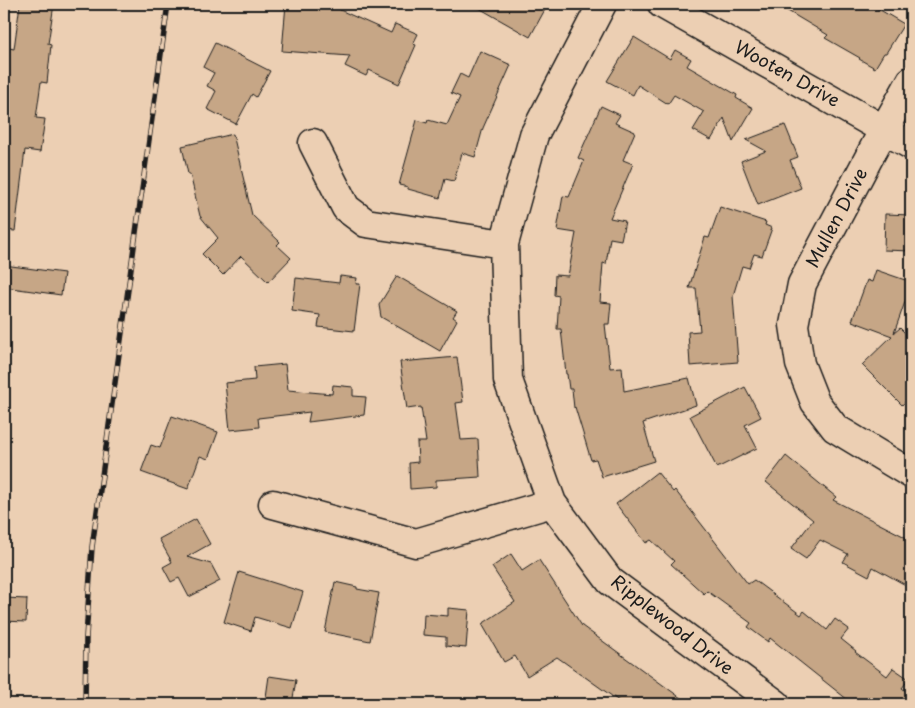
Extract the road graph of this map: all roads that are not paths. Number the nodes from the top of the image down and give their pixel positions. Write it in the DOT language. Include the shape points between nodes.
graph roads {
  1 [pos="602,4"];
  2 [pos="662,4"];
  3 [pos="911,81"];
  4 [pos="884,129"];
  5 [pos="313,143"];
  6 [pos="911,145"];
  7 [pos="504,244"];
  8 [pos="911,474"];
  9 [pos="552,503"];
  10 [pos="273,504"];
  11 [pos="776,704"];
  1 -- 7 [label="street, Ripplewood Drive" via="534,136"];
  2 -- 4 [label="street, Wooten Drive"];
  3 -- 4 [label="street, Mullen Drive"];
  4 -- 6 [label="street, Wooten Drive"];
  4 -- 8 [label="street, Mullen Drive" via="802,284 794,326 800,364 814,402 835,428"];
  5 -- 7 [label="street" via="346,208 366,222"];
  7 -- 9 [label="street, Ripplewood Drive" via="508,380"];
  9 -- 10 [label="street" via="416,543"];
  9 -- 11 [label="street, Ripplewood Drive" via="610,581"];
}
